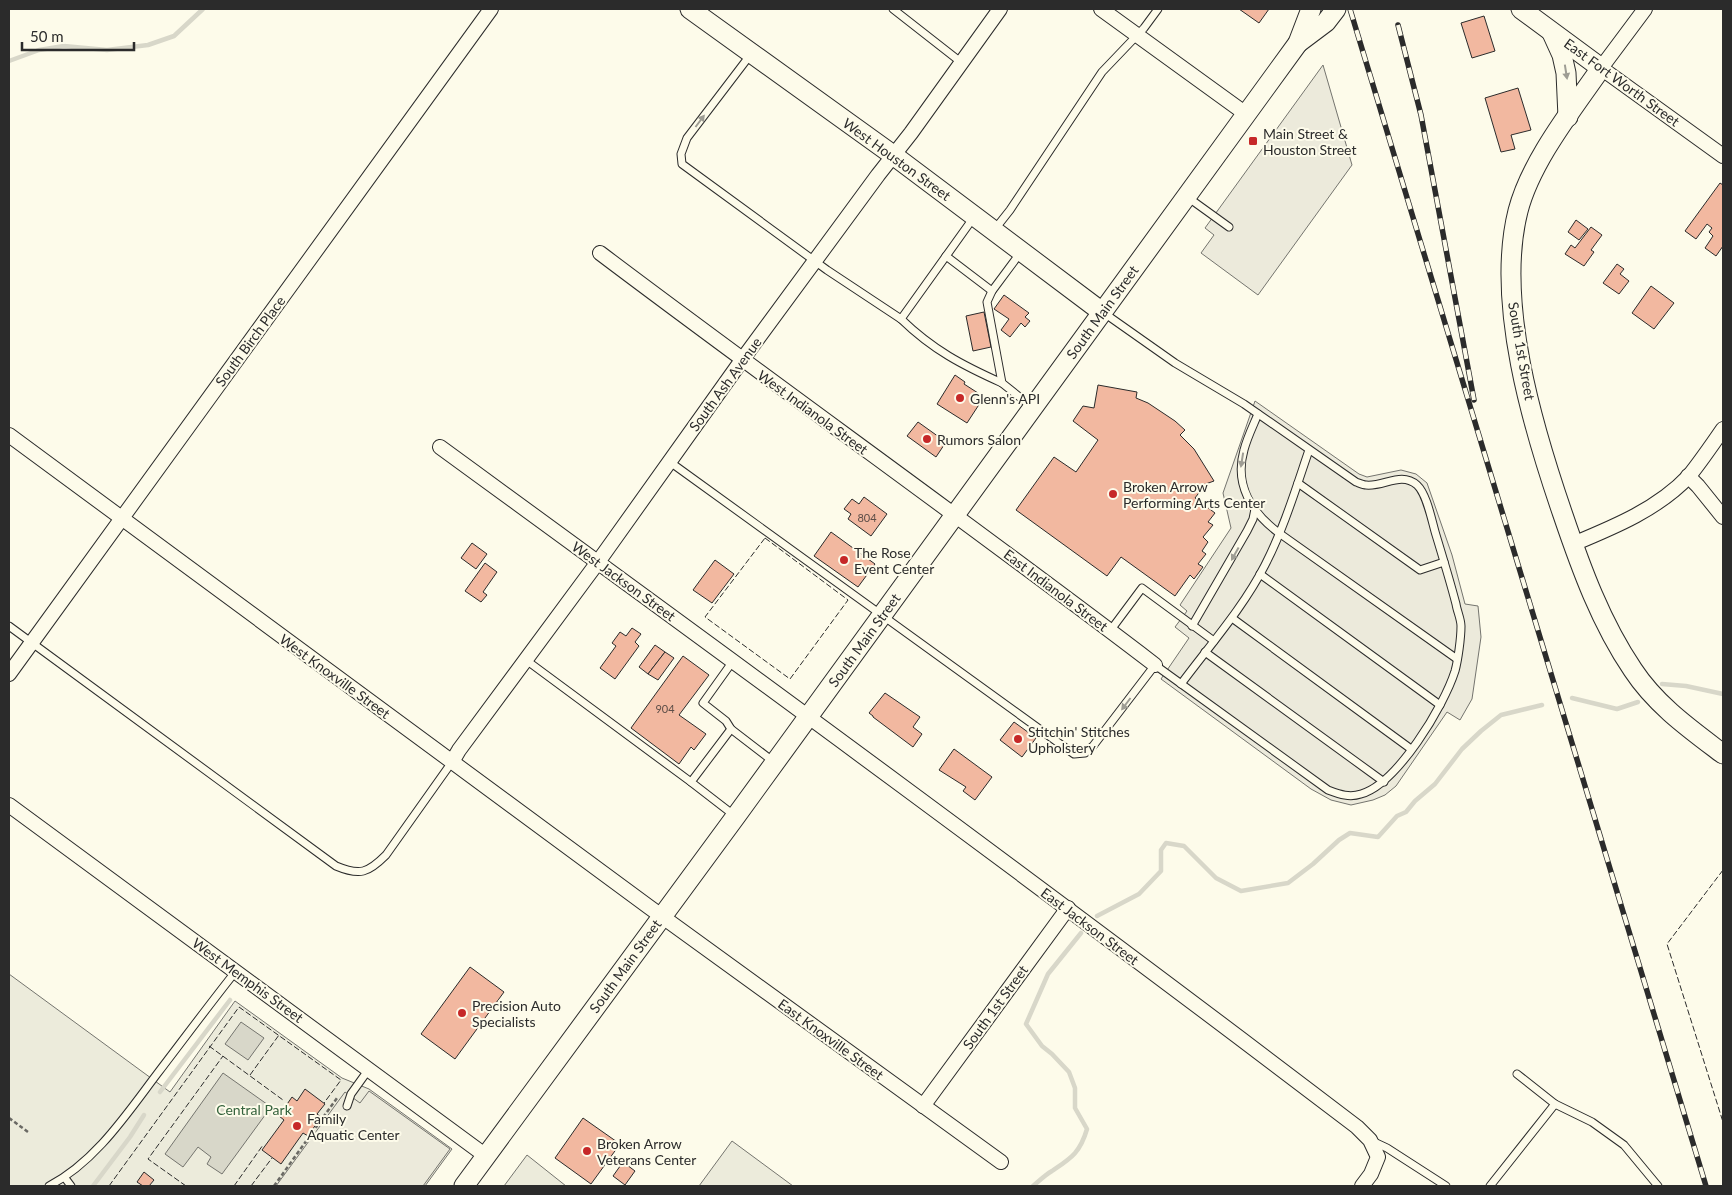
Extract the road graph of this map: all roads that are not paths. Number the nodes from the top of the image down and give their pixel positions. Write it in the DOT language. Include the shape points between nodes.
graph roads {
  1 [pos="491,9"];
  2 [pos="690,9"];
  3 [pos="893,9"];
  4 [pos="1000,9"];
  5 [pos="1101,9"];
  6 [pos="1158,9"];
  7 [pos="1311,9"];
  8 [pos="1336,9"];
  9 [pos="1520,9"];
  10 [pos="1645,9"];
  11 [pos="1551,30"];
  12 [pos="1137,35"];
  13 [pos="1298,43"];
  14 [pos="751,54"];
  15 [pos="962,63"];
  16 [pos="1602,68"];
  17 [pos="1246,114"];
  18 [pos="1568,117"];
  19 [pos="893,155"];
  20 [pos="1723,156"];
  21 [pos="1186,196"];
  22 [pos="974,216"];
  23 [pos="1228,227"];
  24 [pos="994,231"];
  25 [pos="1021,252"];
  26 [pos="600,253"];
  27 [pos="946,256"];
  28 [pos="815,261"];
  29 [pos="992,291"];
  30 [pos="1102,312"];
  31 [pos="901,319"];
  32 [pos="742,360"];
  33 [pos="1002,383"];
  34 [pos="1033,408"];
  35 [pos="1258,414"];
  36 [pos="1723,429"];
  37 [pos="9,435"];
  38 [pos="440,447"];
  39 [pos="1309,450"];
  40 [pos="670,462"];
  41 [pos="1688,476"];
  42 [pos="1298,483"];
  43 [pos="1255,510"];
  44 [pos="956,514"];
  45 [pos="1723,517"];
  46 [pos="121,519"];
  47 [pos="1279,533"];
  48 [pos="1573,544"];
  49 [pos="598,562"];
  50 [pos="1444,562"];
  51 [pos="1260,574"];
  52 [pos="881,616"];
  53 [pos="1232,618"];
  54 [pos="9,626"];
  55 [pos="1192,626"];
  56 [pos="1110,631"];
  57 [pos="1214,641"];
  58 [pos="31,642"];
  59 [pos="1205,652"];
  60 [pos="1457,658"];
  61 [pos="526,660"];
  62 [pos="733,661"];
  63 [pos="1155,665"];
  64 [pos="9,674"];
  65 [pos="1181,684"];
  66 [pos="1440,705"];
  67 [pos="808,716"];
  68 [pos="731,729"];
  69 [pos="1411,749"];
  70 [pos="1723,754"];
  71 [pos="452,762"];
  72 [pos="774,762"];
  73 [pos="690,782"];
  74 [pos="1384,782"];
  75 [pos="9,804"];
  76 [pos="736,816"];
  77 [pos="1068,908"];
  78 [pos="662,916"];
  79 [pos="236,971"];
  80 [pos="369,1069"];
  81 [pos="1517,1074"];
  82 [pos="1554,1104"];
  83 [pos="347,1106"];
  84 [pos="922,1106"];
  85 [pos="1370,1140"];
  86 [pos="486,1156"];
  87 [pos="1001,1162"];
  88 [pos="64,1178"];
  89 [pos="1492,1185"];
  90 [pos="49,1186"];
  91 [pos="71,1186"];
  92 [pos="464,1186"];
  93 [pos="1362,1186"];
  94 [pos="1446,1186"];
  95 [pos="1658,1186"];
  1 -- 46 [label="street, South Birch Place"];
  2 -- 14 [label="street, West Houston Street"];
  3 -- 15 [label="lane"];
  4 -- 15 [label="street, South Ash Avenue"];
  5 -- 12 [label="street"];
  6 -- 12 [label="lane"];
  7 -- 13 [label="street, South Main Street"];
  8 -- 13 [label="street, South Main Street" via="1326,22"];
  9 -- 11 [label="street, East Fort Worth Street"];
  10 -- 16 [label="street, South 1st Street"];
  11 -- 16 [label="street, East Fort Worth Street"];
  11 -- 18 [label="street, one-way" via="1566,73"];
  12 -- 17 [label="street"];
  12 -- 24 [label="lane" via="1102,72"];
  13 -- 17 [label="street, South Main Street"];
  14 -- 19 [label="street, West Houston Street"];
  28 -- 14 [label="lane, one-way" via="682,164 681,154 687,138"];
  15 -- 19 [label="street, South Ash Avenue"];
  16 -- 18 [label="street, South 1st Street"];
  16 -- 20 [label="street, East Fort Worth Street"];
  17 -- 21 [label="street, South Main Street"];
  18 -- 48 [label="street, South 1st Street" via="1524,192 1514,234 1512,279 1523,372 1539,441"];
  19 -- 22 [label="street, West Houston Street"];
  19 -- 28 [label="street, South Ash Avenue"];
  21 -- 23 [label="lane"];
  21 -- 30 [label="street, South Main Street"];
  22 -- 24 [label="street, West Houston Street"];
  22 -- 27 [label="lane"];
  24 -- 25 [label="street, West Houston Street"];
  25 -- 29 [label="lane"];
  25 -- 30 [label="street, West Houston Street"];
  26 -- 32 [label="street, West Indianola Street"];
  27 -- 29 [label="lane"];
  27 -- 31 [label="lane"];
  28 -- 31 [label="lane"];
  28 -- 32 [label="street, South Ash Avenue"];
  29 -- 33 [label="lane" via="986,302"];
  30 -- 34 [label="street, South Main Street"];
  30 -- 35 [label="lane" via="1175,363"];
  31 -- 33 [label="lane" via="936,349"];
  32 -- 40 [label="street, South Ash Avenue"];
  32 -- 44 [label="street, West Indianola Street"];
  33 -- 34 [label="lane"];
  34 -- 44 [label="street, South Main Street"];
  35 -- 39 [label="lane"];
  35 -- 43 [label="lane, one-way" via="1241,467 1245,492"];
  36 -- 41 [label="street"];
  37 -- 46 [label="street, West Knoxville Street"];
  38 -- 49 [label="street, West Jackson Street"];
  39 -- 42 [label="lane"];
  39 -- 50 [label="lane" via="1367,486 1398,479 1407,479 1418,486"];
  40 -- 49 [label="street, South Ash Avenue"];
  40 -- 52 [label="lane"];
  41 -- 45 [label="street"];
  41 -- 48 [label="street" via="1651,507"];
  42 -- 47 [label="lane"];
  42 -- 50 [label="lane" via="1420,570"];
  43 -- 47 [label="lane"];
  43 -- 55 [label="lane, one-way" via="1247,531"];
  44 -- 52 [label="street, South Main Street"];
  44 -- 56 [label="street, East Indianola Street"];
  46 -- 58 [label="street, South Birch Place"];
  46 -- 71 [label="street, West Knoxville Street"];
  47 -- 51 [label="lane"];
  47 -- 60 [label="lane"];
  48 -- 70 [label="street, South 1st Street" via="1598,608 1633,670 1664,708"];
  49 -- 61 [label="street, South Ash Avenue"];
  49 -- 62 [label="street, West Jackson Street"];
  50 -- 60 [label="lane" via="1461,626"];
  51 -- 53 [label="lane"];
  51 -- 66 [label="lane"];
  63 -- 52 [label="lane, one-way" via="1093,746 1085,753 1074,754"];
  52 -- 67 [label="street, South Main Street"];
  53 -- 57 [label="lane"];
  53 -- 69 [label="lane"];
  54 -- 58 [label="lane"];
  55 -- 56 [label="lane" via="1142,588"];
  55 -- 57 [label="lane"];
  56 -- 63 [label="street, East Indianola Street"];
  57 -- 59 [label="lane"];
  58 -- 64 [label="street, South Birch Place"];
  58 -- 71 [label="lane" via="336,866 356,873 375,866 386,855"];
  59 -- 65 [label="lane"];
  59 -- 74 [label="lane"];
  60 -- 66 [label="lane"];
  61 -- 71 [label="street, South Ash Avenue"];
  61 -- 73 [label="lane"];
  62 -- 67 [label="street, West Jackson Street"];
  62 -- 68 [label="lane" via="703,703"];
  63 -- 65 [label="lane"];
  65 -- 74 [label="lane" via="1328,790 1344,796 1361,794"];
  66 -- 69 [label="lane"];
  67 -- 72 [label="street, South Main Street"];
  67 -- 77 [label="street, East Jackson Street"];
  68 -- 72 [label="lane"];
  68 -- 73 [label="lane"];
  69 -- 74 [label="lane"];
  71 -- 78 [label="street, West Knoxville Street"];
  72 -- 76 [label="street, South Main Street"];
  73 -- 76 [label="lane"];
  75 -- 79 [label="street, West Memphis Street"];
  76 -- 78 [label="street, South Main Street"];
  77 -- 84 [label="street, South 1st Street"];
  77 -- 85 [label="street, East Jackson Street"];
  78 -- 84 [label="street, East Knoxville Street"];
  78 -- 86 [label="street, South Main Street"];
  79 -- 80 [label="street, West Memphis Street"];
  79 -- 88 [label="lane" via="95,1152"];
  80 -- 83 [label="lane" via="351,1094"];
  80 -- 86 [label="street, West Memphis Street"];
  81 -- 82 [label="lane"];
  82 -- 89 [label="lane"];
  82 -- 95 [label="lane" via="1592,1122 1624,1145"];
  84 -- 87 [label="street, East Knoxville Street"];
  85 -- 93 [label="street, East Jackson Street" via="1378,1157"];
  85 -- 94 [label="lane, East Jackson Street"];
  86 -- 92 [label="street, South Main Street"];
  88 -- 90 [label="lane"];
  88 -- 91 [label="lane"];
}
